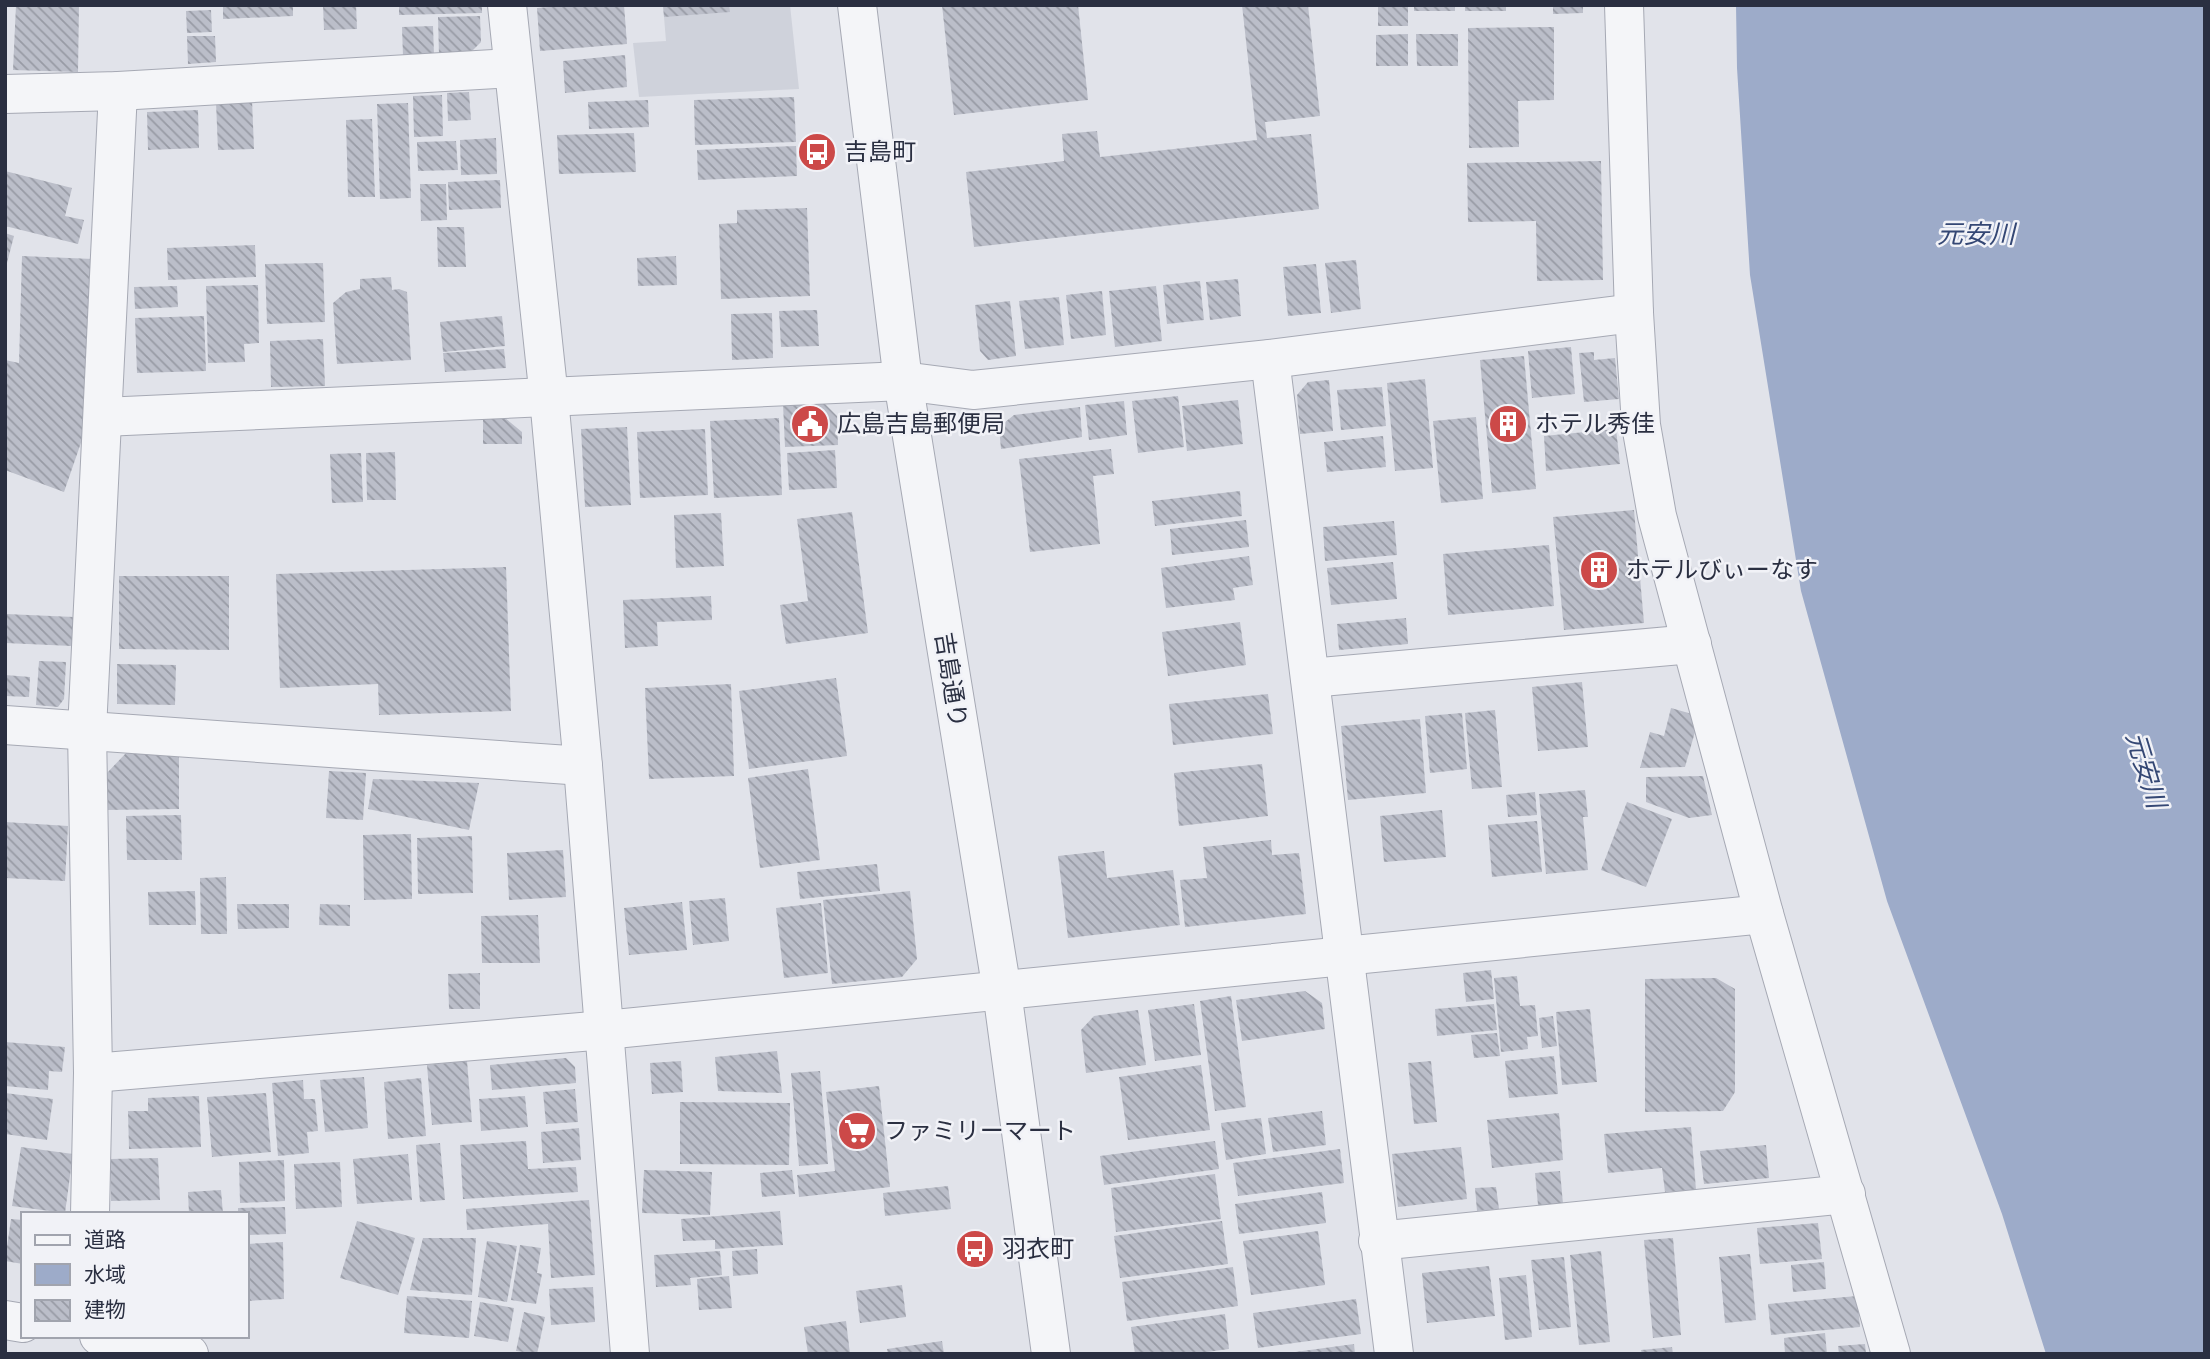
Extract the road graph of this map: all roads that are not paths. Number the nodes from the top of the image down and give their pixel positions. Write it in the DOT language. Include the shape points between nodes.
graph roads {
  1 [pos="507,5"];
  2 [pos="857,5"];
  3 [pos="1624,5"];
  4 [pos="512,68"];
  5 [pos="118,91"];
  6 [pos="5,94"];
  7 [pos="1634,313"];
  8 [pos="1269,359"];
  9 [pos="903,381"];
  10 [pos="549,398"];
  11 [pos="103,417"];
  12 [pos="1692,644"];
  13 [pos="1310,678"];
  14 [pos="5,725"];
  15 [pos="87,730"];
  16 [pos="583,766"];
  17 [pos="1764,914"];
  18 [pos="1344,955"];
  19 [pos="1002,991"];
  20 [pos="605,1030"];
  21 [pos="93,1073"];
  22 [pos="1846,1194"];
  23 [pos="90,1212"];
  24 [pos="1378,1241"];
  25 [pos="109,1338"];
  26 [pos="189,1354"];
  27 [pos="630,1354"];
  28 [pos="1051,1354"];
  29 [pos="1394,1354"];
  30 [pos="1891,1354"];
  1 -- 4 [label="street"];
  2 -- 9 [label="street, 吉島通り"];
  3 -- 7 [label="street"];
  4 -- 5 [label="street"];
  4 -- 10 [label="street"];
  5 -- 6 [label="street"];
  5 -- 11 [label="street"];
  7 -- 8 [label="street"];
  7 -- 12 [label="street" via="1641,425 1650,477"];
  8 -- 9 [label="street" via="973,390"];
  8 -- 13 [label="street"];
  9 -- 10 [label="street"];
  9 -- 19 [label="street, 吉島通り"];
  10 -- 11 [label="street"];
  10 -- 16 [label="street"];
  11 -- 15 [label="street"];
  12 -- 13 [label="street"];
  12 -- 17 [label="street"];
  13 -- 18 [label="street"];
  14 -- 15 [label="street"];
  15 -- 16 [label="street"];
  15 -- 21 [label="street"];
  16 -- 20 [label="street"];
  17 -- 18 [label="street"];
  17 -- 22 [label="street"];
  18 -- 19 [label="street"];
  18 -- 24 [label="street"];
  19 -- 20 [label="street"];
  19 -- 28 [label="street, 吉島通り"];
  20 -- 21 [label="street"];
  20 -- 27 [label="street"];
  21 -- 23 [label="street"];
  22 -- 24 [label="street"];
  22 -- 30 [label="street"];
  24 -- 29 [label="street"];
  25 -- 26 [label="street"];
}
